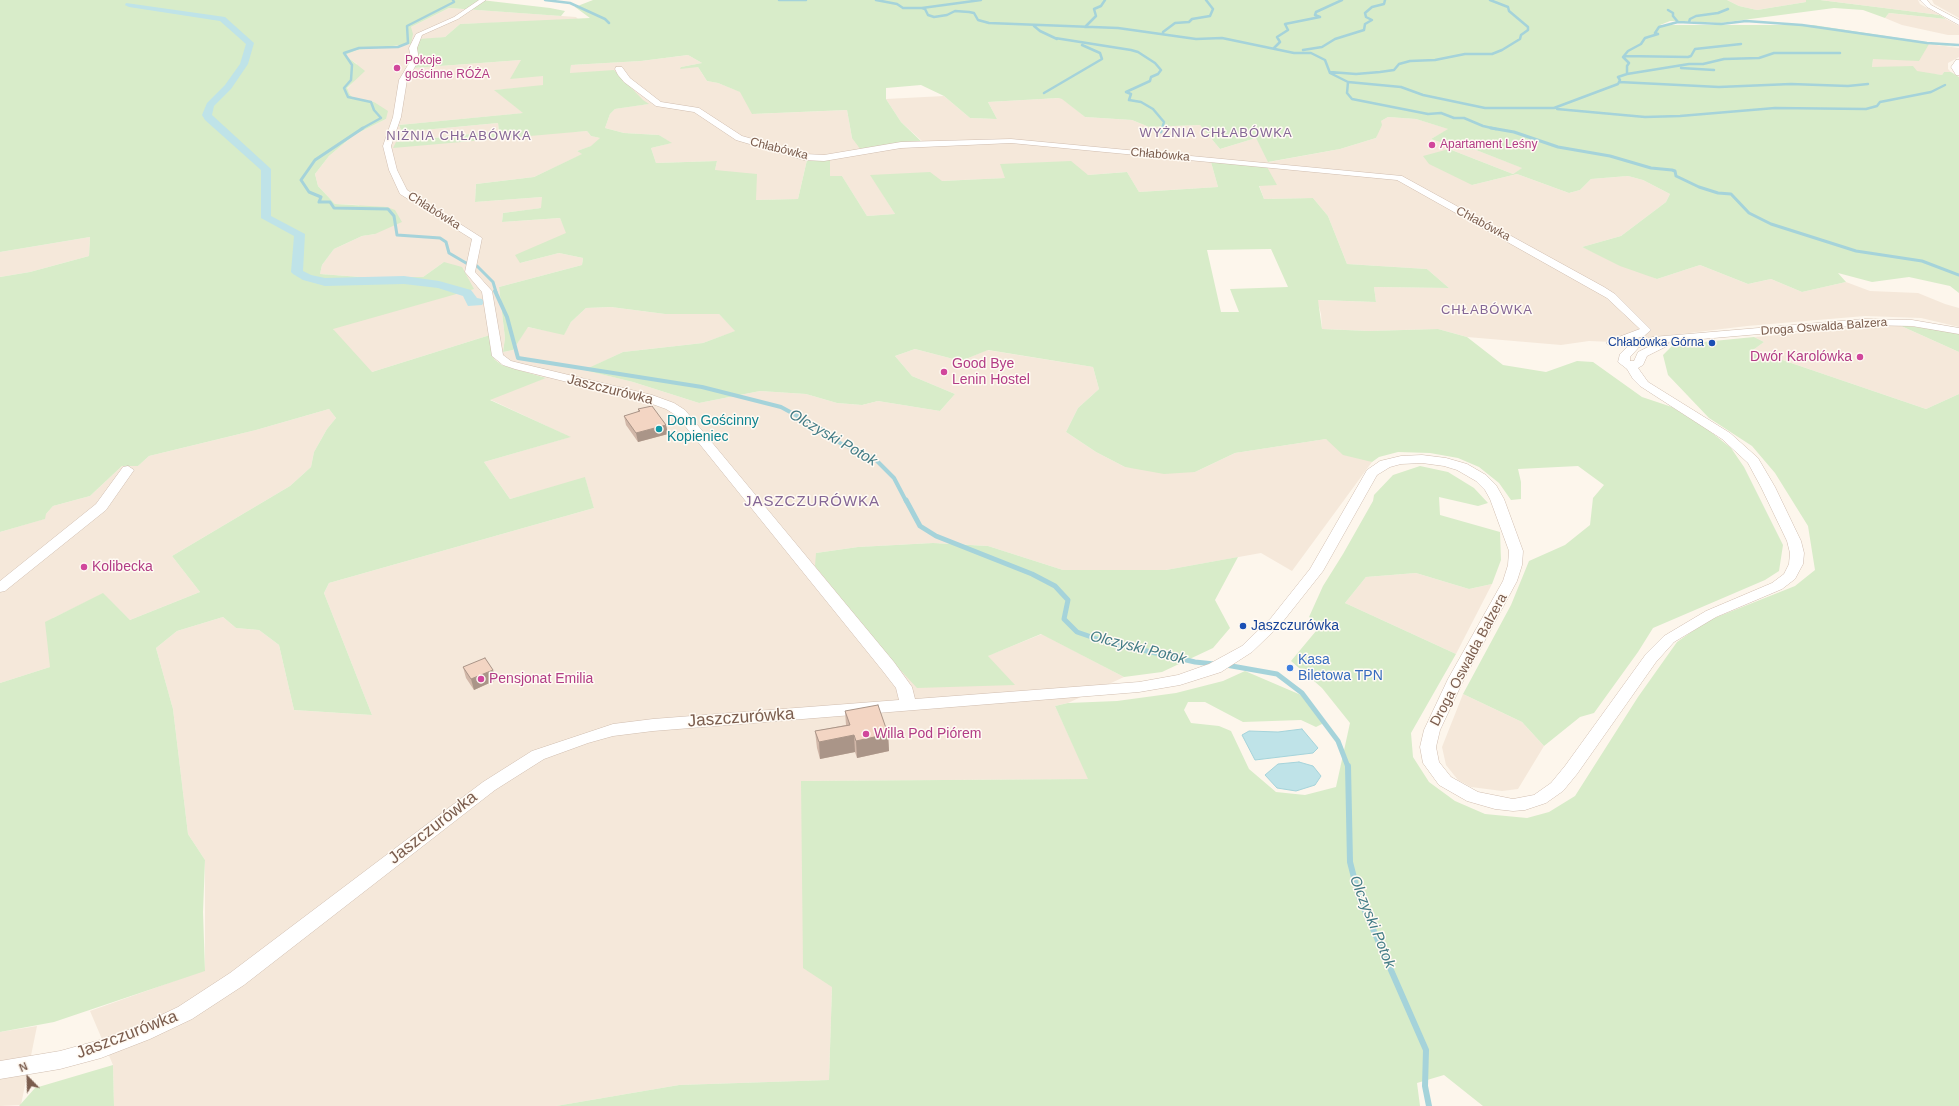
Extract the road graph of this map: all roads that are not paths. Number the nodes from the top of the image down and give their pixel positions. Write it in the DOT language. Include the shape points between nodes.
graph roads {
  1 [pos="483,0"];
  2 [pos="1923,0"];
  3 [pos="1959,23"];
  4 [pos="1959,62"];
  5 [pos="619,69"];
  6 [pos="1959,73"];
  7 [pos="470,272"];
  8 [pos="1959,331"];
  9 [pos="1612,343"];
  10 [pos="128,470"];
  11 [pos="0,588"];
  12 [pos="1190,678"];
  13 [pos="909,706"];
  14 [pos="0,1070"];
  1 -- 7 [label="street, Chłabówka" via="456,18 419,34 413,48 415,60 403,80 397,118 387,146 393,170 403,192 477,238"];
  2 -- 3 [label="street"];
  4 -- 6 [label="street" via="1955,67"];
  5 -- 9 [label="street, Chłabówka" via="622,76 659,104 696,110 739,138 804,157 824,158 900,145 1011,141 1399,178 1600,289 1646,330"];
  7 -- 13 [label="street, Jaszczurówka" via="487,291 498,356 502,361 657,401 685,416 751,501 888,666 904,687"];
  8 -- 12 [label="street, Droga Oswalda Balzera" via="1912,323 1864,322 1689,338 1662,344 1641,355 1639,363 1632,367 1637,377 1648,388 1713,427 1747,454 1760,472 1790,532 1797,549 1796,564 1790,576 1778,586 1711,614 1669,639 1651,658 1585,752 1554,790 1540,799 1521,804 1486,801 1470,796 1449,784 1438,774 1429,757 1429,740 1434,726 1456,679 1507,588 1516,558 1510,531 1492,490 1481,478 1462,467 1442,461 1417,459 1393,462 1377,469 1365,484 1316,571 1273,625 1255,643 1235,657"];
  10 -- 11 [label="street" via="101,507"];
  12 -- 13 [label="street, Jaszczurówka" via="1140,687"];
  13 -- 14 [label="street, Jaszczurówka" via="638,726 592,735 550,750 489,786 237,979 185,1012 143,1033 100,1049 60,1060"];
}
